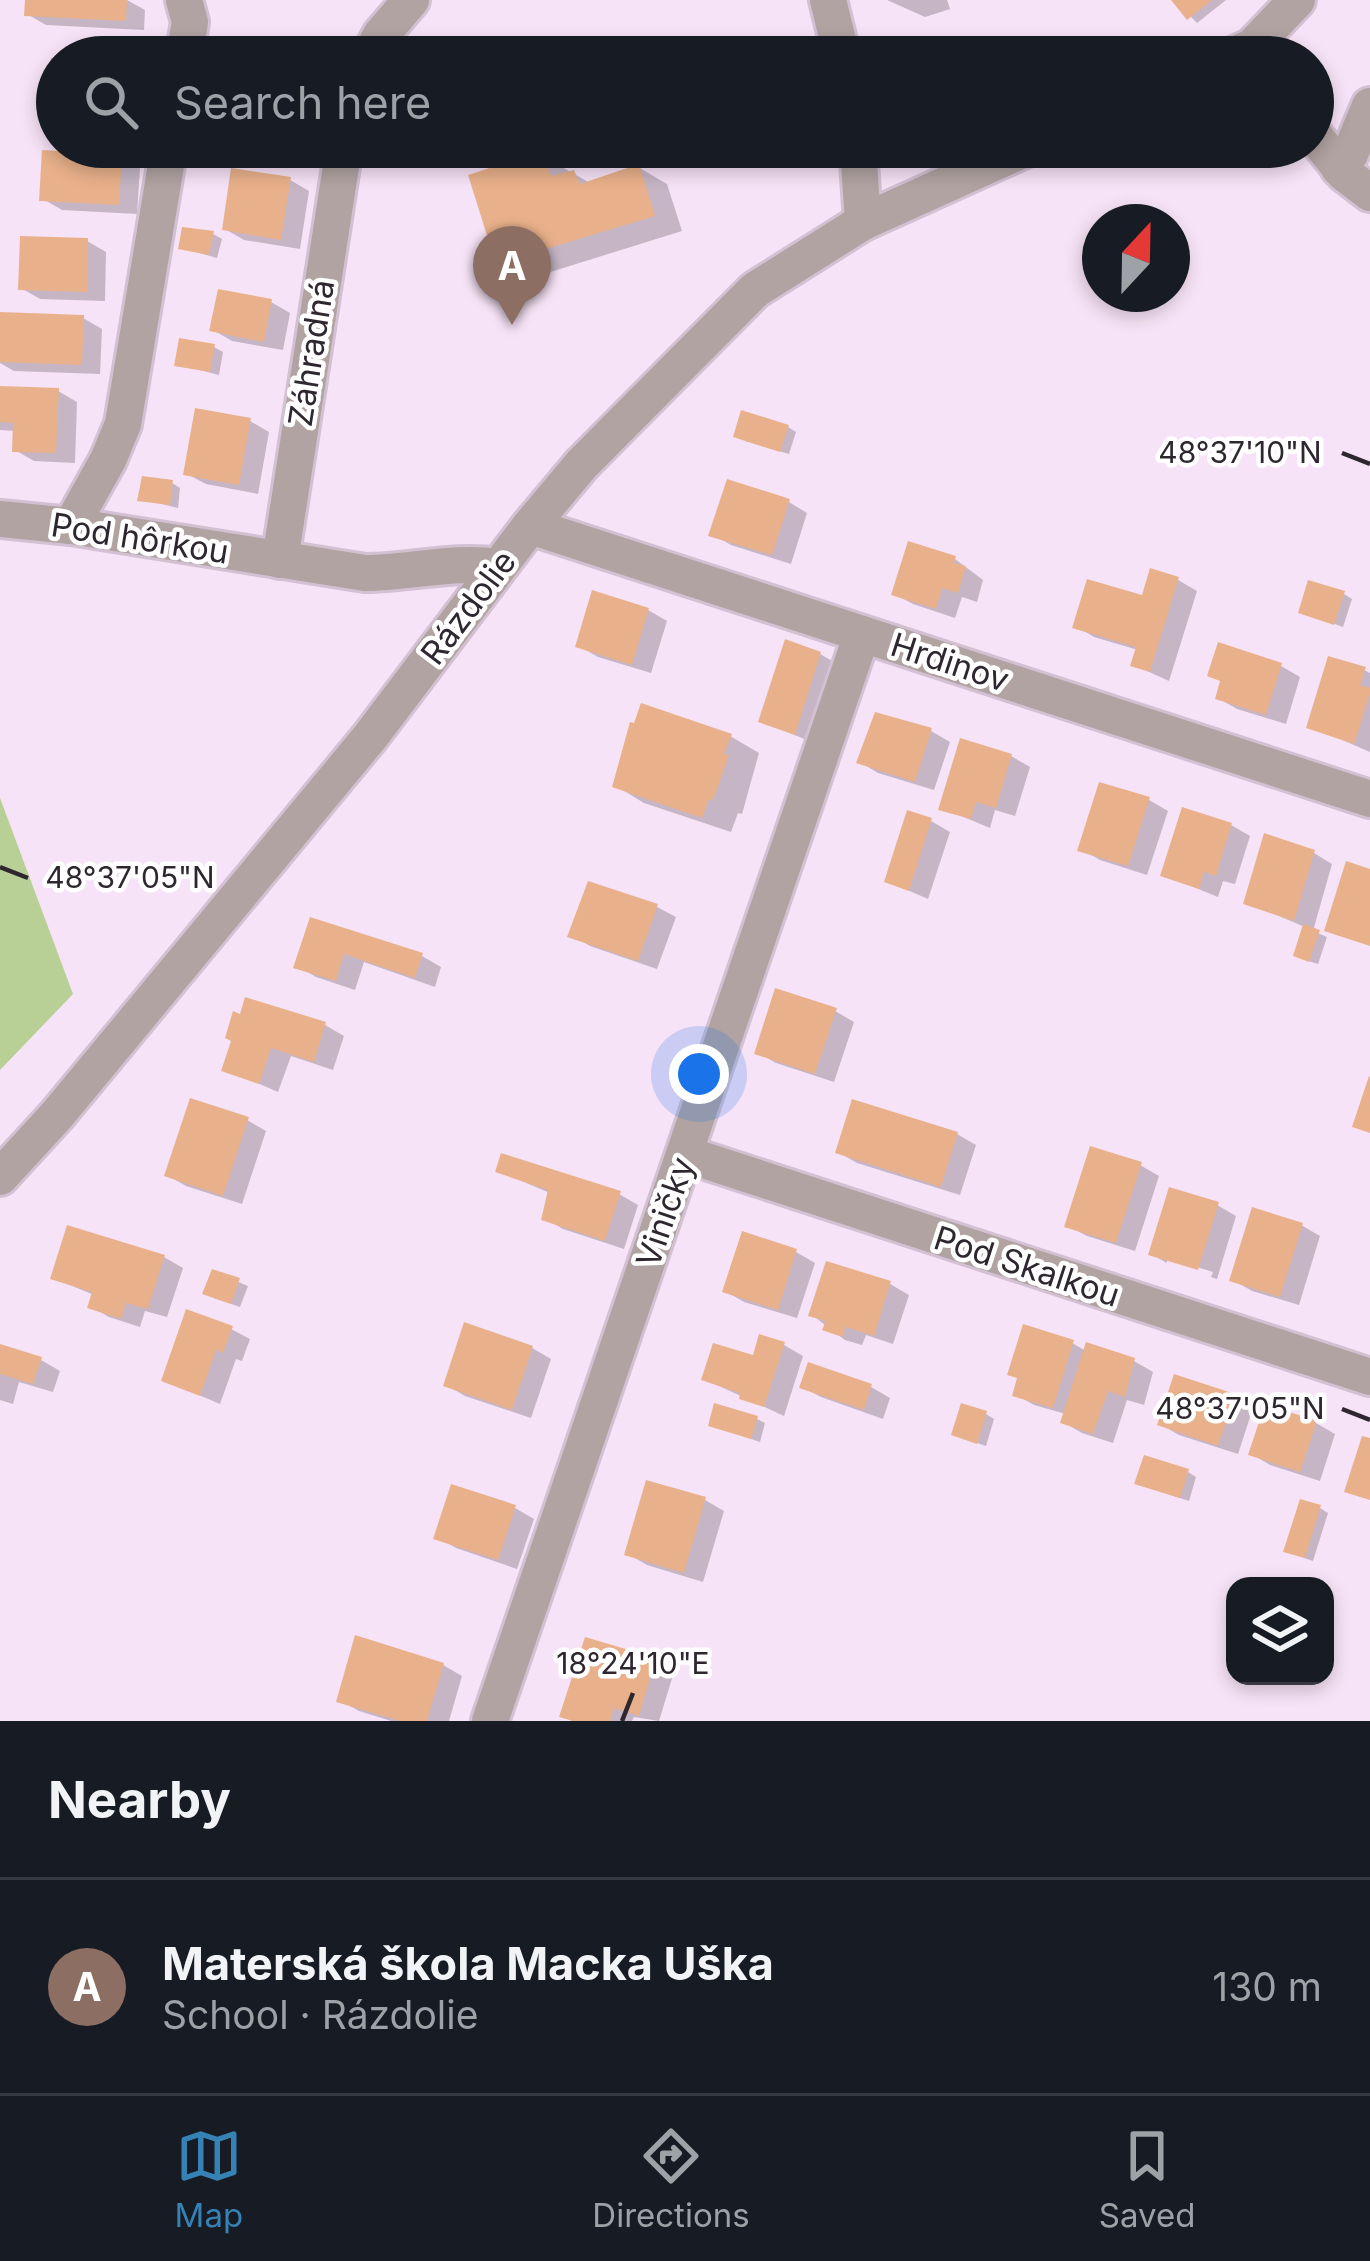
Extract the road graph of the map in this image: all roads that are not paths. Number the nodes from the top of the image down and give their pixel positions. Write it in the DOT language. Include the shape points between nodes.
graph roads {
  1 [pos="184,0"];
  2 [pos="411,0"];
  3 [pos="828,0"];
  4 [pos="1297,0"];
  5 [pos="188,36"];
  6 [pos="380,36"];
  7 [pos="837,36"];
  8 [pos="1266,36"];
  9 [pos="1370,106"];
  10 [pos="1334,161"];
  11 [pos="166,168"];
  12 [pos="341,168"];
  13 [pos="859,168"];
  14 [pos="983,168"];
  15 [pos="1339,168"];
  16 [pos="1370,193"];
  17 [pos="863,222"];
  18 [pos="3,521"];
  19 [pos="70,526"];
  20 [pos="530,526"];
  21 [pos="280,560"];
  22 [pos="498,567"];
  23 [pos="862,634"];
  24 [pos="1370,799"];
  25 [pos="685,1154"];
  26 [pos="0,1177"];
  27 [pos="1370,1378"];
  28 [pos="490,1721"];
  1 -- 5 [label="street"];
  2 -- 6 [label="street"];
  3 -- 7 [label="street"];
  4 -- 8 [label="street"];
  9 -- 15 [label="street"];
  10 -- 15 [label="street"];
  11 -- 19 [label="street" via="123,424"];
  12 -- 21 [label="street, Záhradná"];
  13 -- 17 [label="street"];
  14 -- 17 [label="street, Rázdolie"];
  15 -- 16 [label="street"];
  17 -- 20 [label="street, Rázdolie" via="755,290"];
  18 -- 19 [label="street, Pod hôrkou"];
  19 -- 21 [label="street, Pod hôrkou"];
  20 -- 22 [label="street, Rázdolie"];
  20 -- 23 [label="street, Hrdinov"];
  21 -- 22 [label="street, Pod hôrkou" via="365,572"];
  22 -- 26 [label="street, Rázdolie" via="355,755"];
  23 -- 24 [label="street, Hrdinov"];
  23 -- 25 [label="street, Viničky"];
  25 -- 27 [label="street, Pod Skalkou"];
  25 -- 28 [label="street, Viničky"];
}
